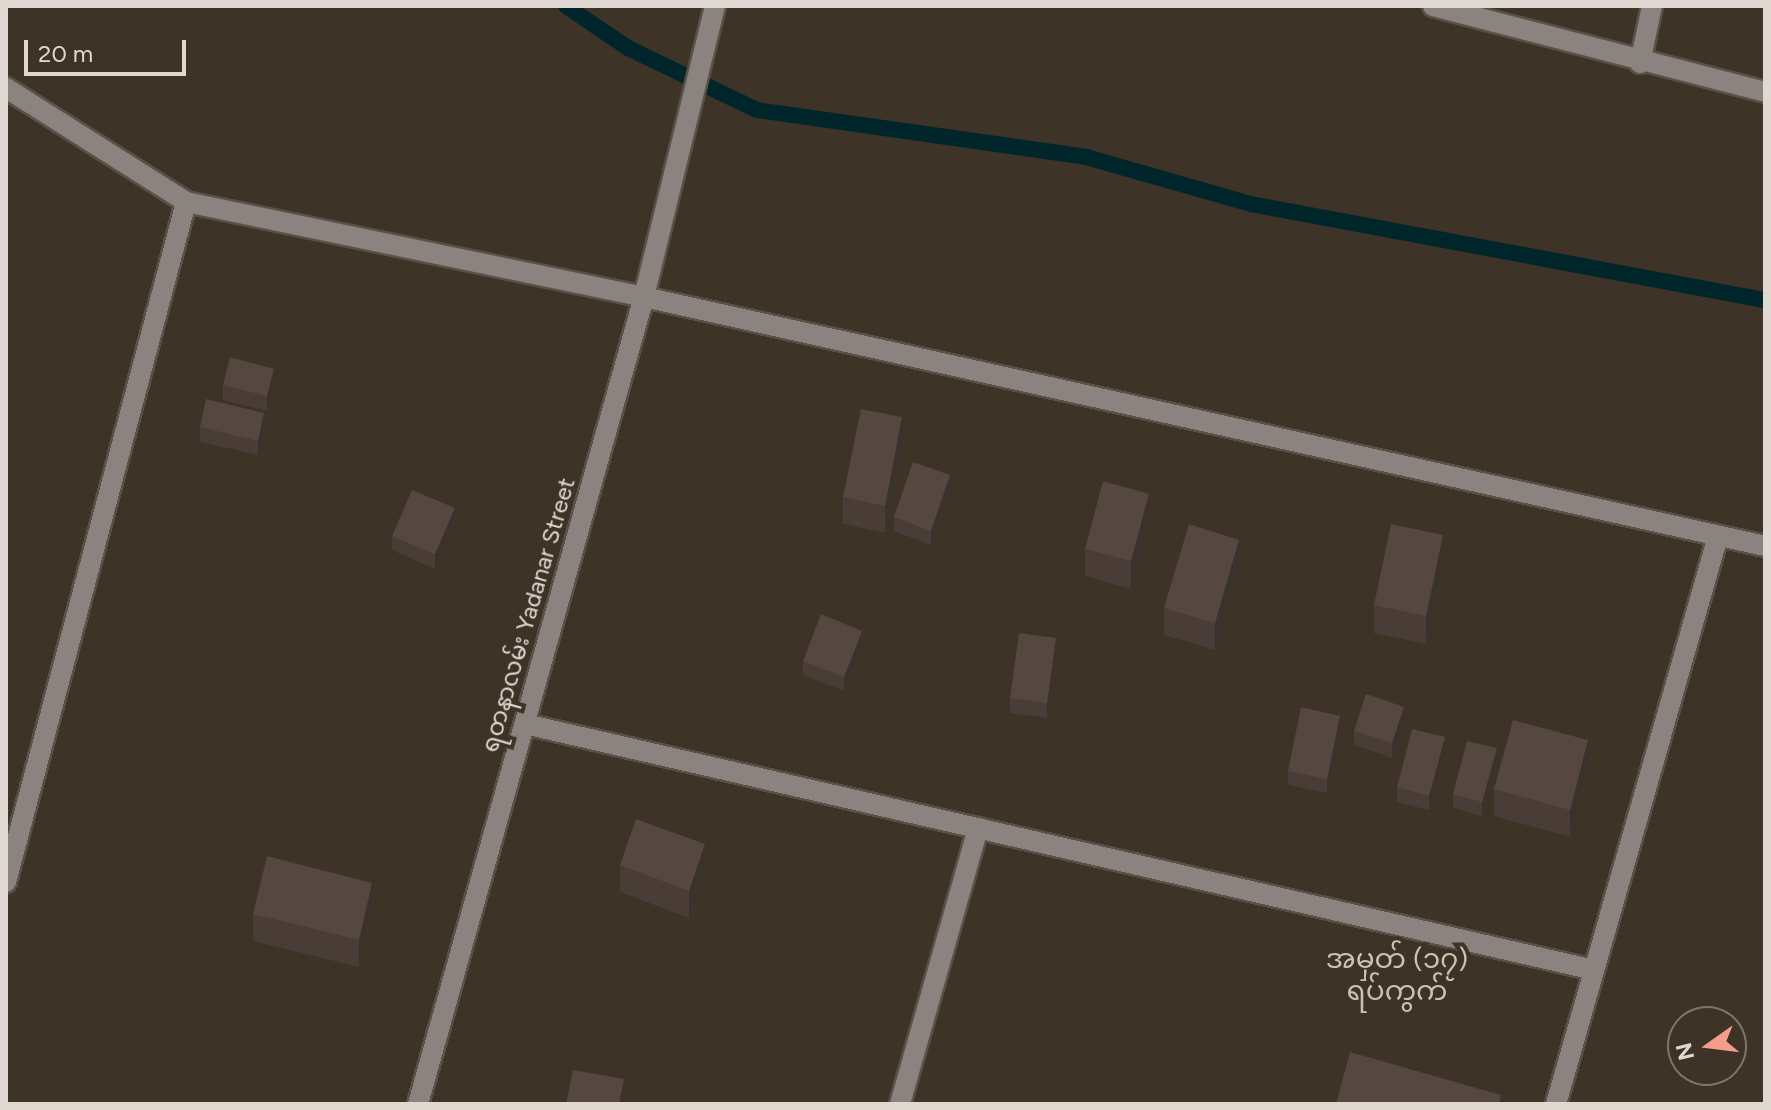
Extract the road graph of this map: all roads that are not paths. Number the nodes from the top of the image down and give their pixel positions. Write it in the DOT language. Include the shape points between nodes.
graph roads {
  1 [pos="715,6"];
  2 [pos="1433,6"];
  3 [pos="1652,6"];
  4 [pos="1640,63"];
  5 [pos="6,88"];
  6 [pos="1765,92"];
  7 [pos="186,202"];
  8 [pos="644,297"];
  9 [pos="1718,536"];
  10 [pos="1765,546"];
  11 [pos="525,724"];
  12 [pos="978,828"];
  13 [pos="6,882"];
  14 [pos="1594,970"];
  15 [pos="418,1104"];
  16 [pos="900,1104"];
  17 [pos="1556,1104"];
  1 -- 8 [label="street, ရတနာလမ်း Yadanar Street"];
  2 -- 4 [label="street"];
  3 -- 4 [label="street"];
  4 -- 6 [label="street"];
  5 -- 7 [label="street"];
  7 -- 8 [label="street"];
  7 -- 13 [label="street"];
  8 -- 9 [label="street"];
  8 -- 11 [label="street, ရတနာလမ်း Yadanar Street"];
  9 -- 10 [label="street"];
  9 -- 14 [label="street"];
  11 -- 12 [label="street"];
  11 -- 15 [label="street, ရတနာလမ်း Yadanar Street"];
  12 -- 14 [label="street"];
  12 -- 16 [label="street"];
  14 -- 17 [label="street"];
}
